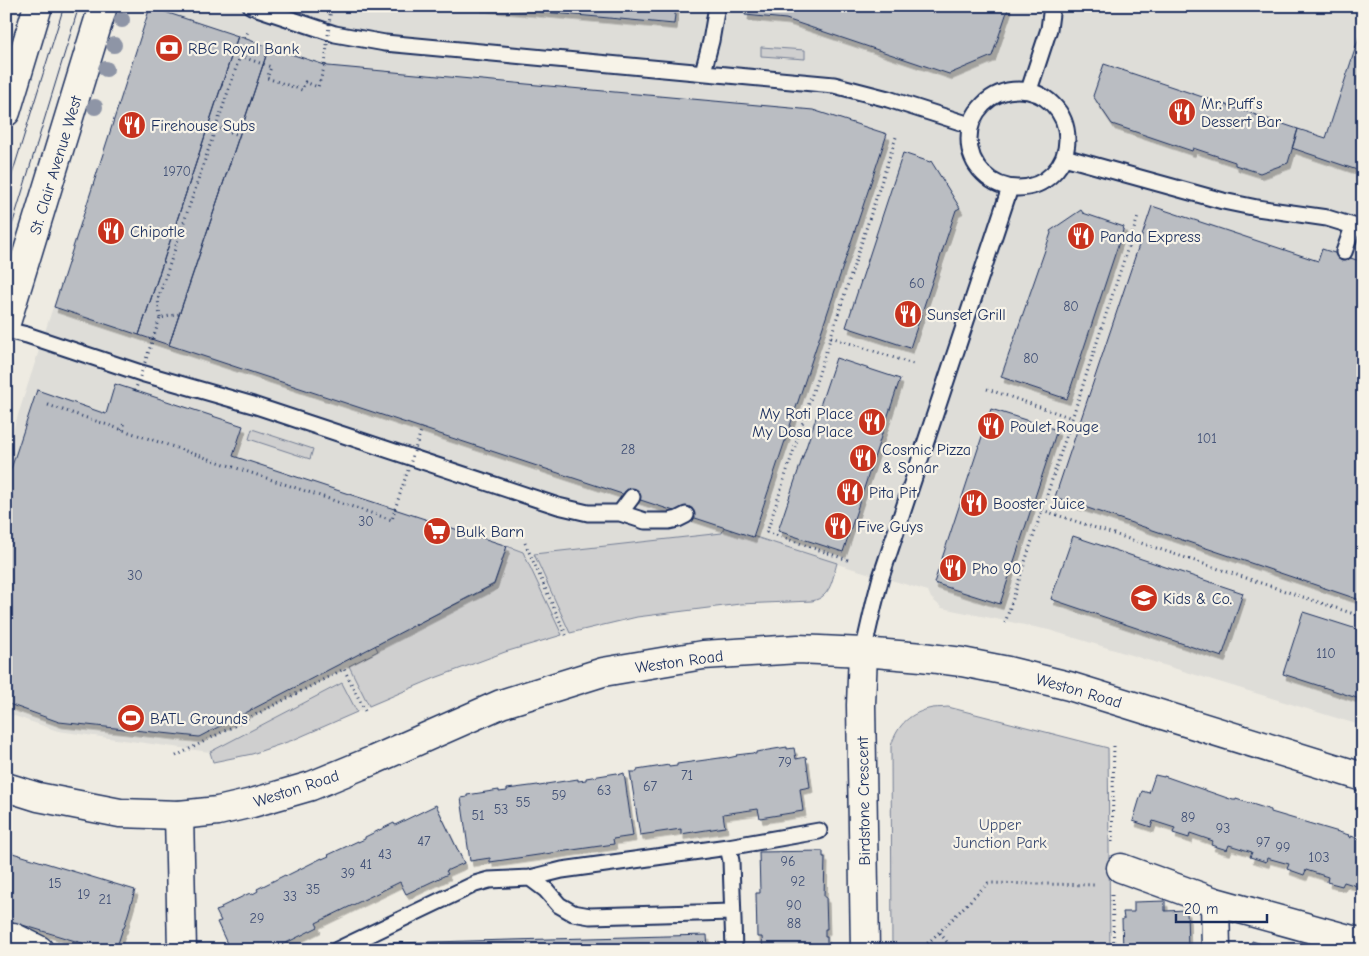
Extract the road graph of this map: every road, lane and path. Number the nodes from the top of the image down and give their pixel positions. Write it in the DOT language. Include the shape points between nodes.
graph roads {
  1 [pos="38,6"];
  2 [pos="103,6"];
  3 [pos="251,6"];
  4 [pos="331,6"];
  5 [pos="717,6"];
  6 [pos="1052,6"];
  7 [pos="704,72"];
  8 [pos="1030,90"];
  9 [pos="6,112"];
  10 [pos="970,125"];
  11 [pos="216,127"];
  12 [pos="898,134"];
  13 [pos="239,135"];
  14 [pos="1064,158"];
  15 [pos="1010,188"];
  16 [pos="1138,216"];
  17 [pos="1358,228"];
  18 [pos="1344,252"];
  19 [pos="180,314"];
  20 [pos="160,318"];
  21 [pos="6,323"];
  22 [pos="6,330"];
  23 [pos="831,337"];
  24 [pos="913,364"];
  25 [pos="987,390"];
  26 [pos="135,391"];
  27 [pos="48,406"];
  28 [pos="1072,418"];
  29 [pos="124,422"];
  30 [pos="422,428"];
  31 [pos="122,430"];
  32 [pos="632,497"];
  33 [pos="1042,510"];
  34 [pos="620,513"];
  35 [pos="686,515"];
  36 [pos="525,542"];
  37 [pos="848,560"];
  38 [pos="1363,617"];
  39 [pos="1005,623"];
  40 [pos="567,637"];
  41 [pos="863,652"];
  42 [pos="366,713"];
  43 [pos="176,756"];
  44 [pos="1363,777"];
  45 [pos="6,787"];
  46 [pos="179,815"];
  47 [pos="819,831"];
  48 [pos="728,847"];
  49 [pos="1121,868"];
  50 [pos="530,878"];
  51 [pos="1215,902"];
  52 [pos="732,912"];
  53 [pos="940,933"];
  54 [pos="6,938"];
  55 [pos="1363,943"];
  56 [pos="38,950"];
  57 [pos="182,950"];
  58 [pos="337,950"];
  59 [pos="734,950"];
  60 [pos="865,950"];
  61 [pos="920,950"];
  62 [pos="953,950"];
  63 [pos="1216,950"];
  1 -- 9 [label="main road"];
  2 -- 21 [label="main road, St. Clair Avenue West"];
  3 -- 7 [label="lane" via="335,34 368,41"];
  4 -- 11 [label="path, bridge" via="325,65 318,87 305,82 302,90 267,78 271,67 240,56"];
  5 -- 7 [label="lane"];
  6 -- 8 [label="lane" via="1049,28"];
  7 -- 10 [label="lane" via="834,85"];
  8 -- 10 [label="lane" via="1005,91 984,102"];
  8 -- 14 [label="lane" via="1054,104 1062,118 1067,140"];
  10 -- 15 [label="lane" via="968,141 972,159 982,174 996,184"];
  11 -- 13 [label="path, bridge"];
  11 -- 20 [label="path, bridge" via="158,299"];
  12 -- 23 [label="path"];
  14 -- 15 [label="lane" via="1047,179 1032,186"];
  14 -- 17 [label="lane" via="1222,202 1327,218"];
  15 -- 41 [label="lane" via="881,577"];
  16 -- 28 [label="path"];
  17 -- 18 [label="lane"];
  19 -- 20 [label="path"];
  20 -- 26 [label="path, bridge"];
  22 -- 34 [label="lane" via="253,405 558,506 588,512"];
  23 -- 24 [label="path"];
  23 -- 37 [label="path" via="767,532"];
  25 -- 28 [label="path"];
  27 -- 31 [label="path"];
  28 -- 33 [label="path"];
  29 -- 31 [label="path"];
  30 -- 31 [label="path, bridge" via="392,520"];
  32 -- 34 [label="lane"];
  33 -- 38 [label="path"];
  33 -- 39 [label="path"];
  34 -- 35 [label="lane" via="645,521 669,521"];
  36 -- 40 [label="path"];
  41 -- 44 [label="main road, Weston Road" via="962,662 1077,688"];
  41 -- 46 [label="main road, Weston Road" via="798,649 703,655 604,672 502,704 311,786 244,805"];
  41 -- 60 [label="main road, Birdstone Crescent"];
  42 -- 43 [label="path" via="344,669"];
  45 -- 46 [label="main road, Weston Road" via="38,797 120,813"];
  46 -- 57 [label="main road"];
  47 -- 48 [label="lane"];
  48 -- 50 [label="lane" via="562,870"];
  48 -- 52 [label="lane"];
  49 -- 51 [label="main road"];
  49 -- 53 [label="path" via="1103,885 988,883"];
  50 -- 52 [label="lane" via="560,905 573,913 590,916"];
  50 -- 58 [label="lane" via="475,884"];
  51 -- 55 [label="main road"];
  51 -- 63 [label="main road"];
  52 -- 59 [label="lane"];
  53 -- 61 [label="path"];
  53 -- 62 [label="path"];
  54 -- 56 [label="main road" via="13,937"];
}
